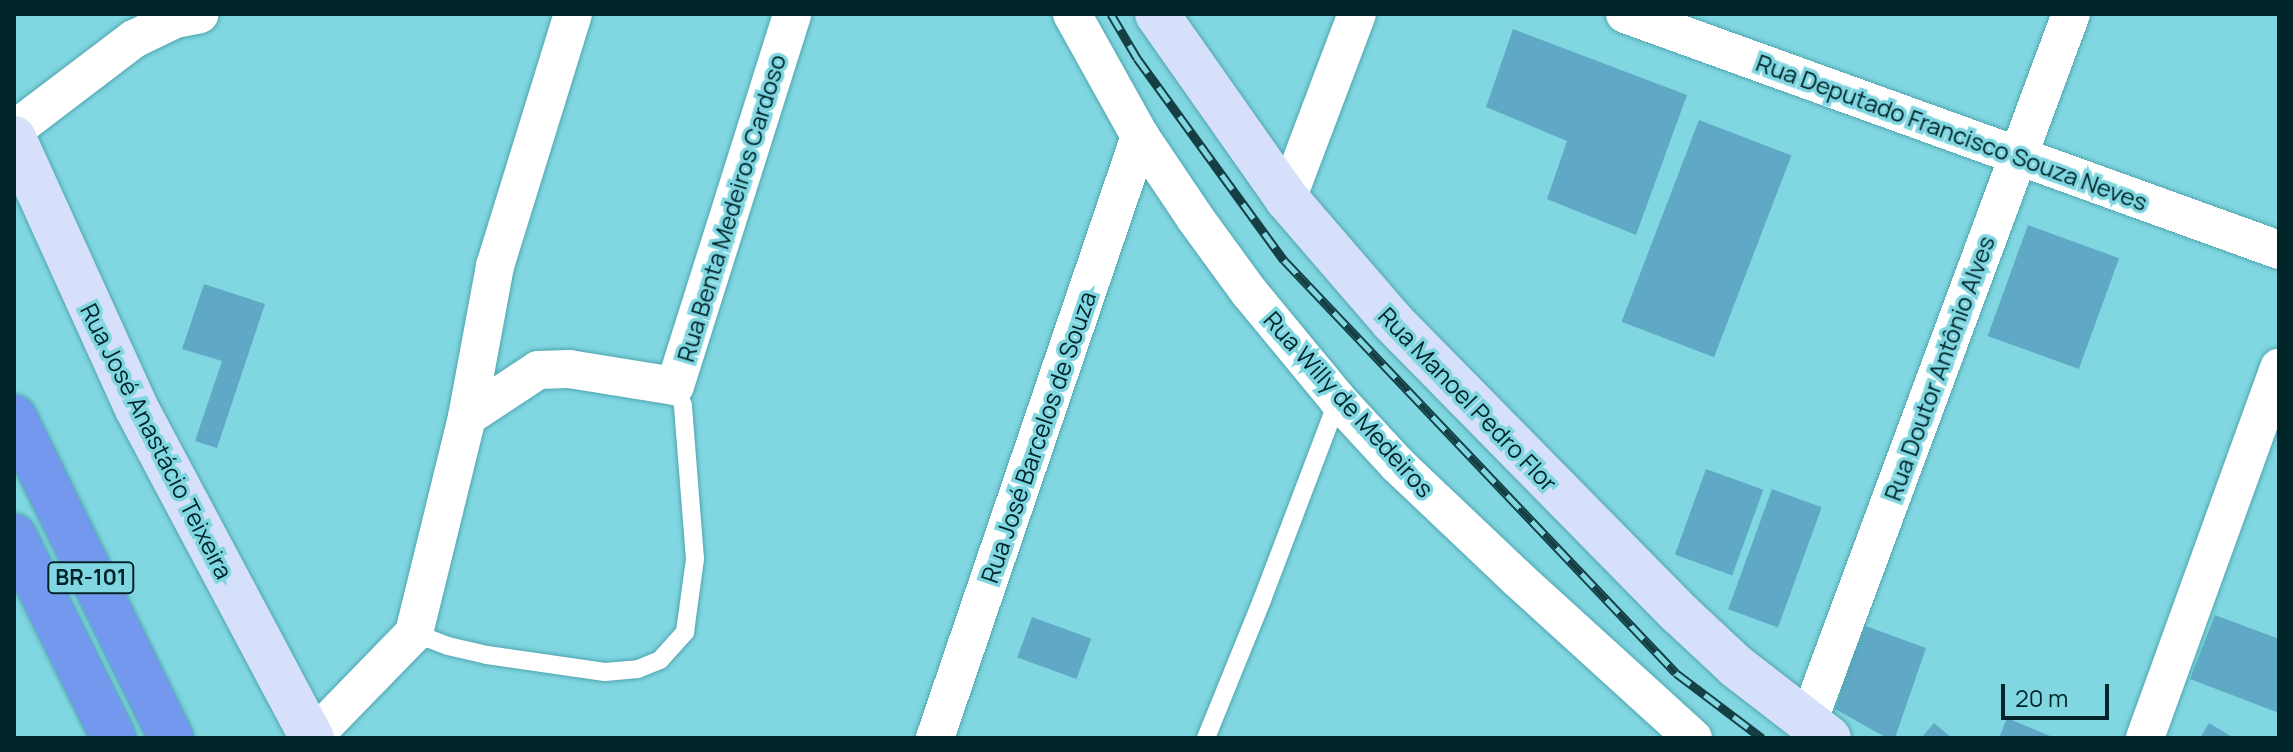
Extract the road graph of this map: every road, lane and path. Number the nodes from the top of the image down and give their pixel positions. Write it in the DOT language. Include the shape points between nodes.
graph roads {
  1 [pos="200,14"];
  2 [pos="573,14"];
  3 [pos="792,14"];
  4 [pos="1072,14"];
  5 [pos="1157,14"];
  6 [pos="1357,14"];
  7 [pos="1625,14"];
  8 [pos="2071,14"];
  9 [pos="14,130"];
  10 [pos="1140,136"];
  11 [pos="14,138"];
  12 [pos="2018,156"];
  13 [pos="1287,199"];
  14 [pos="2279,250"];
  15 [pos="2279,368"];
  16 [pos="675,386"];
  17 [pos="1338,400"];
  18 [pos="14,417"];
  19 [pos="467,417"];
  20 [pos="14,536"];
  21 [pos="414,633"];
  22 [pos="1818,730"];
  23 [pos="114,738"];
  24 [pos="171,738"];
  25 [pos="312,738"];
  26 [pos="935,738"];
  27 [pos="1206,738"];
  28 [pos="1693,738"];
  29 [pos="2145,738"];
  1 -- 9 [label="street" via="175,19 134,39"];
  2 -- 19 [label="street" via="495,266"];
  3 -- 16 [label="street, Rua Benta Medeiros Cardoso"];
  4 -- 10 [label="street, Rua Willy de Medeiros"];
  5 -- 13 [label="main road, Rua Manoel Pedro Flor"];
  6 -- 13 [label="street"];
  7 -- 12 [label="street, Rua Deputado Francisco Souza Neves"];
  8 -- 12 [label="street, Rua Doutor Antônio Alves"];
  10 -- 17 [label="street, Rua Willy de Medeiros" via="1249,292"];
  10 -- 26 [label="street, Rua José Barcelos de Souza"];
  11 -- 25 [label="main road, Rua José Anastácio Teixeira" via="137,409"];
  12 -- 14 [label="street, Rua Deputado Francisco Souza Neves"];
  12 -- 22 [label="street, Rua Doutor Antônio Alves"];
  13 -- 22 [label="main road, Rua Manoel Pedro Flor" via="1393,322 1593,529 1737,667"];
  15 -- 29 [label="street"];
  16 -- 19 [label="street, Rua Benta Medeiros Cardoso" via="569,369 538,370"];
  16 -- 21 [label="lane" via="683,405 695,559 685,632 660,660 638,669 605,672 487,655"];
  17 -- 27 [label="lane"];
  17 -- 28 [label="street, Rua Willy de Medeiros" via="1398,465"];
  18 -- 24 [label="highway, BR-101"];
  19 -- 21 [label="street"];
  20 -- 23 [label="highway, BR-101"];
  21 -- 25 [label="street"];
}
